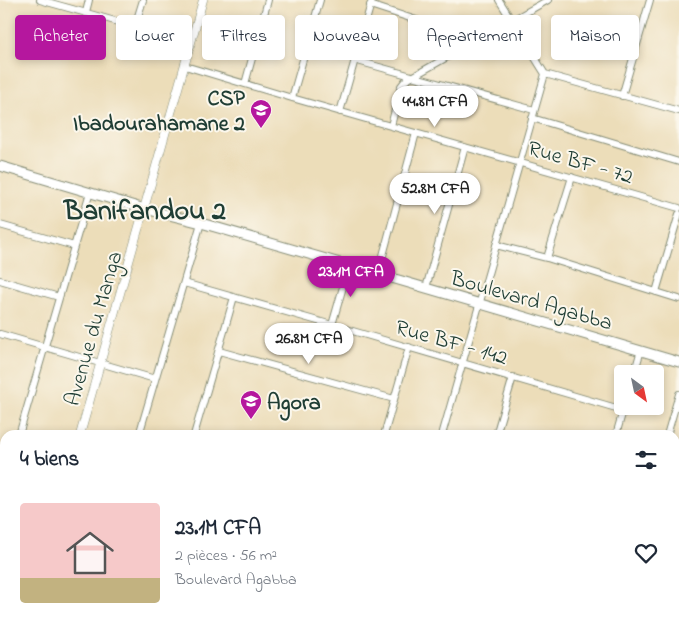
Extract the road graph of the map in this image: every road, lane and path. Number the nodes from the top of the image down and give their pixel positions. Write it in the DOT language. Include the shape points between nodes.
graph roads {
  1 [pos="40,0"];
  2 [pos="89,0"];
  3 [pos="143,0"];
  4 [pos="203,0"];
  5 [pos="268,0"];
  6 [pos="320,0"];
  7 [pos="499,0"];
  8 [pos="548,0"];
  9 [pos="650,0"];
  10 [pos="371,2"];
  11 [pos="86,12"];
  12 [pos="138,15"];
  13 [pos="367,15"];
  14 [pos="408,15"];
  15 [pos="509,15"];
  16 [pos="521,15"];
  17 [pos="116,21"];
  18 [pos="192,36"];
  19 [pos="186,60"];
  20 [pos="354,60"];
  21 [pos="442,60"];
  22 [pos="536,60"];
  23 [pos="185,66"];
  24 [pos="545,74"];
  25 [pos="411,77"];
  26 [pos="245,84"];
  27 [pos="622,96"];
  28 [pos="292,98"];
  29 [pos="534,110"];
  30 [pos="340,112"];
  31 [pos="679,112"];
  32 [pos="532,118"];
  33 [pos="391,126"];
  34 [pos="416,134"];
  35 [pos="465,147"];
  36 [pos="520,162"];
  37 [pos="679,162"];
  38 [pos="0,166"];
  39 [pos="572,177"];
  40 [pos="90,192"];
  41 [pos="679,208"];
  42 [pos="145,209"];
  43 [pos="679,214"];
  44 [pos="201,223"];
  45 [pos="0,225"];
  46 [pos="496,245"];
  47 [pos="74,246"];
  48 [pos="547,258"];
  49 [pos="349,266"];
  50 [pos="378,274"];
  51 [pos="0,280"];
  52 [pos="184,283"];
  53 [pos="426,288"];
  54 [pos="656,292"];
  55 [pos="59,297"];
  56 [pos="234,297"];
  57 [pos="679,299"];
  58 [pos="480,304"];
  59 [pos="332,324"];
  60 [pos="0,334"];
  61 [pos="45,347"];
  62 [pos="408,347"];
  63 [pos="641,350"];
  64 [pos="219,351"];
  65 [pos="679,362"];
  66 [pos="100,363"];
  67 [pos="463,363"];
  68 [pos="637,365"];
  69 [pos="513,377"];
  70 [pos="155,379"];
  71 [pos="679,394"];
  72 [pos="394,399"];
  73 [pos="614,405"];
  74 [pos="621,415"];
  75 [pos="21,430"];
  76 [pos="81,430"];
  77 [pos="140,430"];
  78 [pos="195,430"];
  79 [pos="385,430"];
  80 [pos="443,430"];
  81 [pos="497,430"];
  82 [pos="617,430"];
  83 [pos="668,430"];
  1 -- 11 [label="street"];
  2 -- 11 [label="street"];
  3 -- 12 [label="street"];
  4 -- 18 [label="street, Avenue du Manga"];
  5 -- 26 [label="street"];
  6 -- 28 [label="street"];
  7 -- 15 [label="street"];
  8 -- 16 [label="street"];
  9 -- 27 [label="street"];
  10 -- 13 [label="street"];
  10 -- 14 [label="street"];
  11 -- 17 [label="street"];
  19 -- 23 [label="street, Avenue du Manga"];
  20 -- 25 [label="street"];
  20 -- 30 [label="street"];
  21 -- 25 [label="street"];
  22 -- 24 [label="street"];
  23 -- 26 [label="street, Rue BF - 72"];
  23 -- 42 [label="street, Avenue du Manga"];
  24 -- 27 [label="street"];
  24 -- 29 [label="street"];
  25 -- 29 [label="street"];
  25 -- 33 [label="street" via="401,86"];
  26 -- 28 [label="street, Rue BF - 72"];
  27 -- 31 [label="street"];
  28 -- 30 [label="street, Rue BF - 72"];
  29 -- 32 [label="street"];
  30 -- 33 [label="street, Rue BF - 72"];
  32 -- 36 [label="street"];
  32 -- 37 [label="street"];
  33 -- 34 [label="street, Rue BF - 72"];
  34 -- 35 [label="street, Rue BF - 72"];
  34 -- 50 [label="street"];
  35 -- 36 [label="street, Rue BF - 72"];
  35 -- 53 [label="street"];
  36 -- 39 [label="street, Rue BF - 72"];
  36 -- 46 [label="street"];
  38 -- 40 [label="main road, Boulevard Agabba"];
  39 -- 41 [label="street, Rue BF - 72"];
  39 -- 48 [label="street"];
  40 -- 42 [label="main road, Boulevard Agabba"];
  40 -- 47 [label="street"];
  42 -- 44 [label="main road, Boulevard Agabba"];
  42 -- 66 [label="street, Avenue du Manga"];
  43 -- 54 [label="street"];
  44 -- 49 [label="main road, Boulevard Agabba"];
  44 -- 52 [label="street"];
  45 -- 47 [label="street"];
  46 -- 48 [label="street"];
  46 -- 58 [label="street"];
  47 -- 55 [label="street"];
  48 -- 54 [label="street"];
  49 -- 50 [label="main road, Boulevard Agabba"];
  49 -- 59 [label="street"];
  50 -- 53 [label="main road, Boulevard Agabba"];
  51 -- 55 [label="street"];
  52 -- 56 [label="street, Rue BF - 142"];
  52 -- 70 [label="street"];
  53 -- 58 [label="main road, Boulevard Agabba"];
  54 -- 57 [label="street"];
  55 -- 61 [label="street"];
  56 -- 59 [label="street, Rue BF - 142"];
  56 -- 64 [label="street"];
  58 -- 63 [label="main road, Boulevard Agabba"];
  58 -- 67 [label="street"];
  59 -- 62 [label="street, Rue BF - 142"];
  60 -- 61 [label="street"];
  61 -- 66 [label="street"];
  61 -- 75 [label="street"];
  62 -- 67 [label="street, Rue BF - 142"];
  62 -- 72 [label="street"];
  63 -- 65 [label="main road, Boulevard Agabba"];
  63 -- 68 [label="street"];
  64 -- 72 [label="street"];
  64 -- 78 [label="street"];
  66 -- 70 [label="street"];
  66 -- 76 [label="street, Avenue du Manga"];
  67 -- 69 [label="street, Rue BF - 142"];
  67 -- 80 [label="street"];
  69 -- 73 [label="street, Rue BF - 142"];
  69 -- 81 [label="street"];
  70 -- 77 [label="street"];
  71 -- 83 [label="street"];
  72 -- 79 [label="street"];
  74 -- 82 [label="street"];
}
